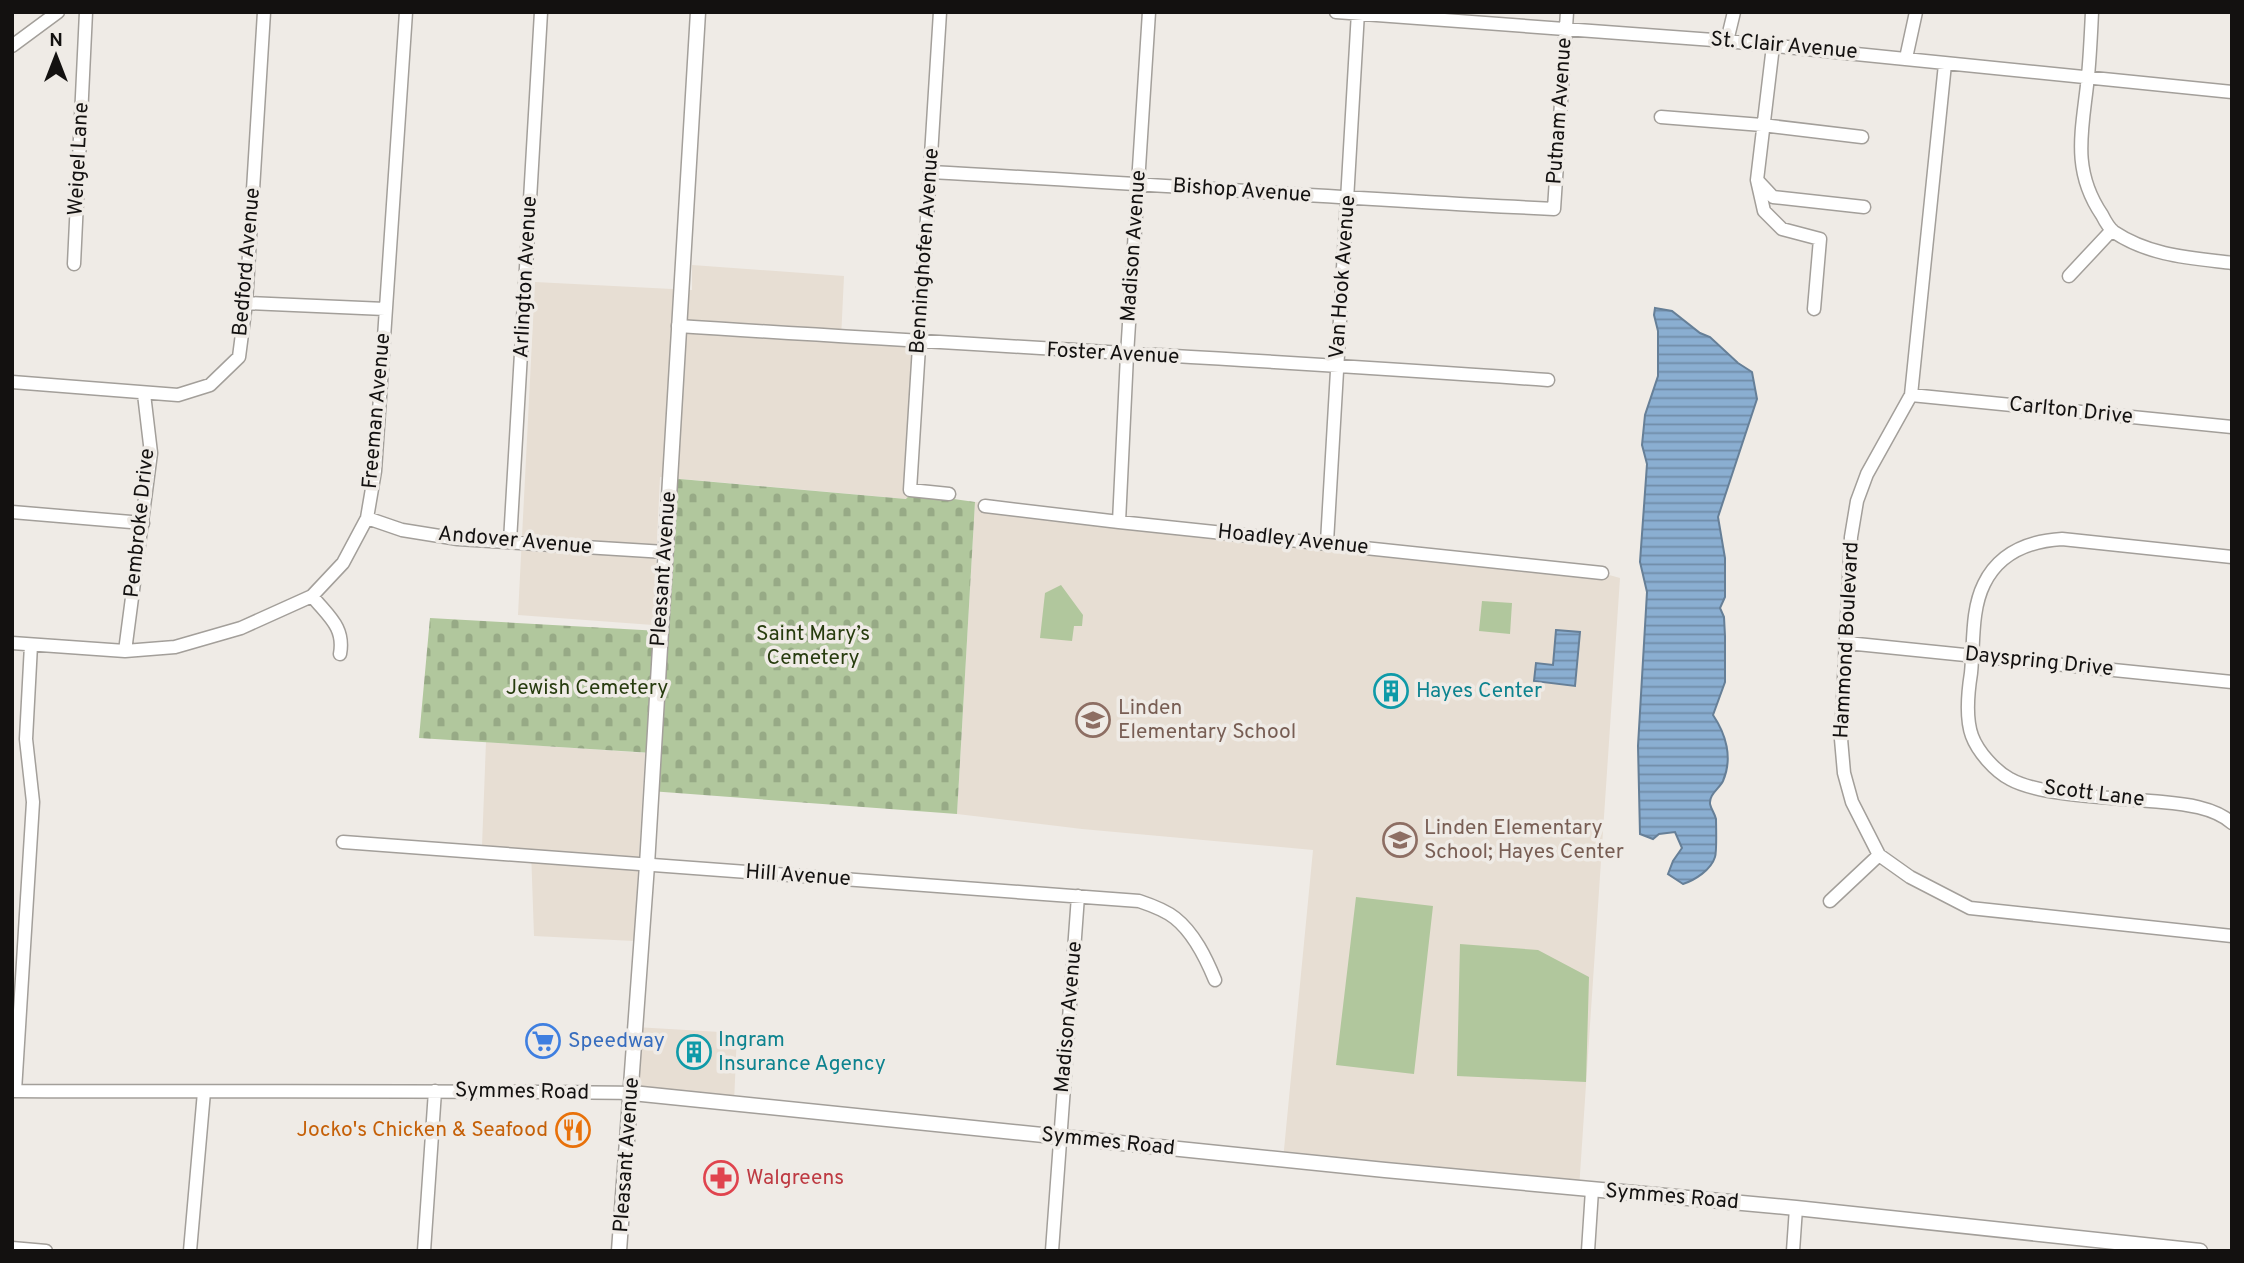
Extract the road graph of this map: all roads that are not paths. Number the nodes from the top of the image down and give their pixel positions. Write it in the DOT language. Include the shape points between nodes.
graph roads {
  1 [pos="58,12"];
  2 [pos="86,12"];
  3 [pos="264,12"];
  4 [pos="406,12"];
  5 [pos="541,12"];
  6 [pos="698,12"];
  7 [pos="940,12"];
  8 [pos="1149,12"];
  9 [pos="1336,12"];
  10 [pos="1567,12"];
  11 [pos="1734,12"];
  12 [pos="1916,12"];
  13 [pos="2092,12"];
  14 [pos="1358,13"];
  15 [pos="1566,27"];
  16 [pos="1727,41"];
  17 [pos="12,46"];
  18 [pos="1773,46"];
  19 [pos="1906,58"];
  20 [pos="1945,64"];
  21 [pos="2088,78"];
  22 [pos="2232,92"];
  23 [pos="1661,117"];
  24 [pos="1762,125"];
  25 [pos="1862,137"];
  26 [pos="930,172"];
  27 [pos="1757,180"];
  28 [pos="1139,183"];
  29 [pos="1349,199"];
  30 [pos="1864,207"];
  31 [pos="1554,209"];
  32 [pos="2112,230"];
  33 [pos="2232,263"];
  34 [pos="74,264"];
  35 [pos="2069,276"];
  36 [pos="246,303"];
  37 [pos="385,309"];
  38 [pos="1814,309"];
  39 [pos="678,327"];
  40 [pos="918,342"];
  41 [pos="1127,355"];
  42 [pos="1337,365"];
  43 [pos="1548,380"];
  44 [pos="12,382"];
  45 [pos="144,394"];
  46 [pos="1911,396"];
  47 [pos="2232,428"];
  48 [pos="949,494"];
  49 [pos="985,506"];
  50 [pos="12,512"];
  51 [pos="367,518"];
  52 [pos="1119,522"];
  53 [pos="143,523"];
  54 [pos="510,541"];
  55 [pos="1327,542"];
  56 [pos="665,552"];
  57 [pos="2232,556"];
  58 [pos="1602,573"];
  59 [pos="312,596"];
  60 [pos="12,643"];
  61 [pos="1847,643"];
  62 [pos="31,645"];
  63 [pos="125,651"];
  64 [pos="340,654"];
  65 [pos="1973,655"];
  66 [pos="2232,682"];
  67 [pos="2232,823"];
  68 [pos="343,842"];
  69 [pos="1879,855"];
  70 [pos="647,865"];
  71 [pos="1078,896"];
  72 [pos="1830,901"];
  73 [pos="2232,936"];
  74 [pos="1215,980"];
  75 [pos="14,1091"];
  76 [pos="435,1091"];
  77 [pos="204,1092"];
  78 [pos="632,1093"];
  79 [pos="1059,1137"];
  80 [pos="1592,1190"];
  81 [pos="1796,1208"];
  82 [pos="12,1248"];
  83 [pos="46,1251"];
  84 [pos="190,1251"];
  85 [pos="424,1251"];
  86 [pos="620,1251"];
  87 [pos="1052,1251"];
  88 [pos="1588,1251"];
  89 [pos="1793,1251"];
  90 [pos="2200,1251"];
  1 -- 17 [label="street"];
  2 -- 34 [label="street, Weigel Lane"];
  3 -- 36 [label="street, Bedford Avenue"];
  4 -- 37 [label="street, Freeman Avenue"];
  5 -- 54 [label="street, Arlington Avenue"];
  6 -- 39 [label="main road, Pleasant Avenue"];
  7 -- 26 [label="street, Benninghofen Avenue"];
  8 -- 28 [label="street, Madison Avenue"];
  9 -- 14 [label="street, St. Clair Avenue"];
  10 -- 15 [label="street, Putnam Avenue"];
  11 -- 16 [label="street"];
  12 -- 19 [label="street"];
  13 -- 21 [label="street"];
  14 -- 15 [label="street, St. Clair Avenue"];
  14 -- 29 [label="street, Van Hook Avenue"];
  15 -- 16 [label="street, St. Clair Avenue"];
  15 -- 31 [label="street, Putnam Avenue"];
  16 -- 18 [label="street, St. Clair Avenue"];
  18 -- 19 [label="street, St. Clair Avenue"];
  18 -- 24 [label="street"];
  19 -- 20 [label="street, St. Clair Avenue"];
  20 -- 21 [label="street, St. Clair Avenue"];
  20 -- 46 [label="street, Hammond Boulevard"];
  21 -- 22 [label="street, St. Clair Avenue"];
  21 -- 32 [label="street" via="2081,161 2095,205"];
  23 -- 24 [label="street"];
  24 -- 25 [label="street"];
  24 -- 27 [label="street"];
  26 -- 28 [label="street, Bishop Avenue"];
  26 -- 40 [label="street, Benninghofen Avenue"];
  27 -- 30 [label="street" via="1773,197"];
  27 -- 38 [label="street" via="1765,211 1782,229 1820,239"];
  28 -- 29 [label="street, Bishop Avenue"];
  28 -- 41 [label="street, Madison Avenue"];
  29 -- 31 [label="street, Bishop Avenue"];
  29 -- 42 [label="street, Van Hook Avenue"];
  32 -- 33 [label="street" via="2155,252"];
  32 -- 35 [label="street"];
  36 -- 37 [label="street"];
  36 -- 45 [label="street, Bedford Avenue" via="239,357 210,385 178,395"];
  37 -- 51 [label="street, Freeman Avenue" via="375,471"];
  39 -- 40 [label="street, Foster Avenue"];
  39 -- 56 [label="main road, Pleasant Avenue"];
  40 -- 41 [label="street, Foster Avenue"];
  40 -- 48 [label="street, Benninghofen Avenue" via="910,490"];
  41 -- 42 [label="street, Foster Avenue"];
  41 -- 52 [label="street, Madison Avenue"];
  42 -- 43 [label="street, Foster Avenue"];
  42 -- 55 [label="street, Van Hook Avenue"];
  44 -- 45 [label="street, Bedford Avenue"];
  45 -- 53 [label="street, Pembroke Drive" via="151,453"];
  46 -- 47 [label="street, Carlton Drive"];
  46 -- 61 [label="street, Hammond Boulevard" via="1857,501"];
  49 -- 52 [label="street, Hoadley Avenue"];
  50 -- 53 [label="street"];
  51 -- 54 [label="street, Andover Avenue" via="402,530"];
  51 -- 59 [label="street, Freeman Avenue" via="343,563"];
  52 -- 55 [label="street, Hoadley Avenue"];
  53 -- 63 [label="street, Pembroke Drive"];
  54 -- 56 [label="street, Andover Avenue"];
  55 -- 58 [label="street, Hoadley Avenue"];
  56 -- 70 [label="main road, Pleasant Avenue"];
  57 -- 65 [label="street, Scott Lane" via="2062,539 2020,547 1994,568 1981,590"];
  59 -- 63 [label="street, Freeman Avenue" via="241,628 175,647"];
  59 -- 64 [label="street" via="340,630"];
  60 -- 62 [label="street, Freeman Avenue"];
  61 -- 65 [label="street, Dayspring Drive"];
  61 -- 69 [label="street, Hammond Boulevard" via="1841,739 1844,773 1852,802"];
  62 -- 63 [label="street, Freeman Avenue"];
  62 -- 75 [label="street" via="26,739 33,802"];
  65 -- 66 [label="street, Dayspring Drive"];
  65 -- 67 [label="street, Scott Lane" via="1967,701 1972,736 1987,760 2010,779 2047,791 2180,804 2207,810"];
  68 -- 70 [label="street, Hill Avenue"];
  69 -- 72 [label="street"];
  69 -- 73 [label="street, Hammond Boulevard" via="1970,908"];
  70 -- 71 [label="street, Hill Avenue"];
  70 -- 78 [label="main road, Pleasant Avenue"];
  71 -- 74 [label="street, Hill Avenue" via="1139,901 1174,916 1200,948"];
  71 -- 79 [label="street, Madison Avenue"];
  75 -- 77 [label="street, Symmes Road"];
  76 -- 77 [label="street, Symmes Road"];
  76 -- 78 [label="street, Symmes Road"];
  76 -- 85 [label="street"];
  77 -- 84 [label="street"];
  78 -- 79 [label="main road, Symmes Road"];
  78 -- 86 [label="main road, Pleasant Avenue"];
  79 -- 80 [label="main road, Symmes Road"];
  79 -- 87 [label="street, Madison Avenue"];
  80 -- 81 [label="main road, Symmes Road"];
  80 -- 88 [label="street"];
  81 -- 89 [label="street"];
  81 -- 90 [label="main road, Symmes Road"];
  82 -- 83 [label="street"];
}
